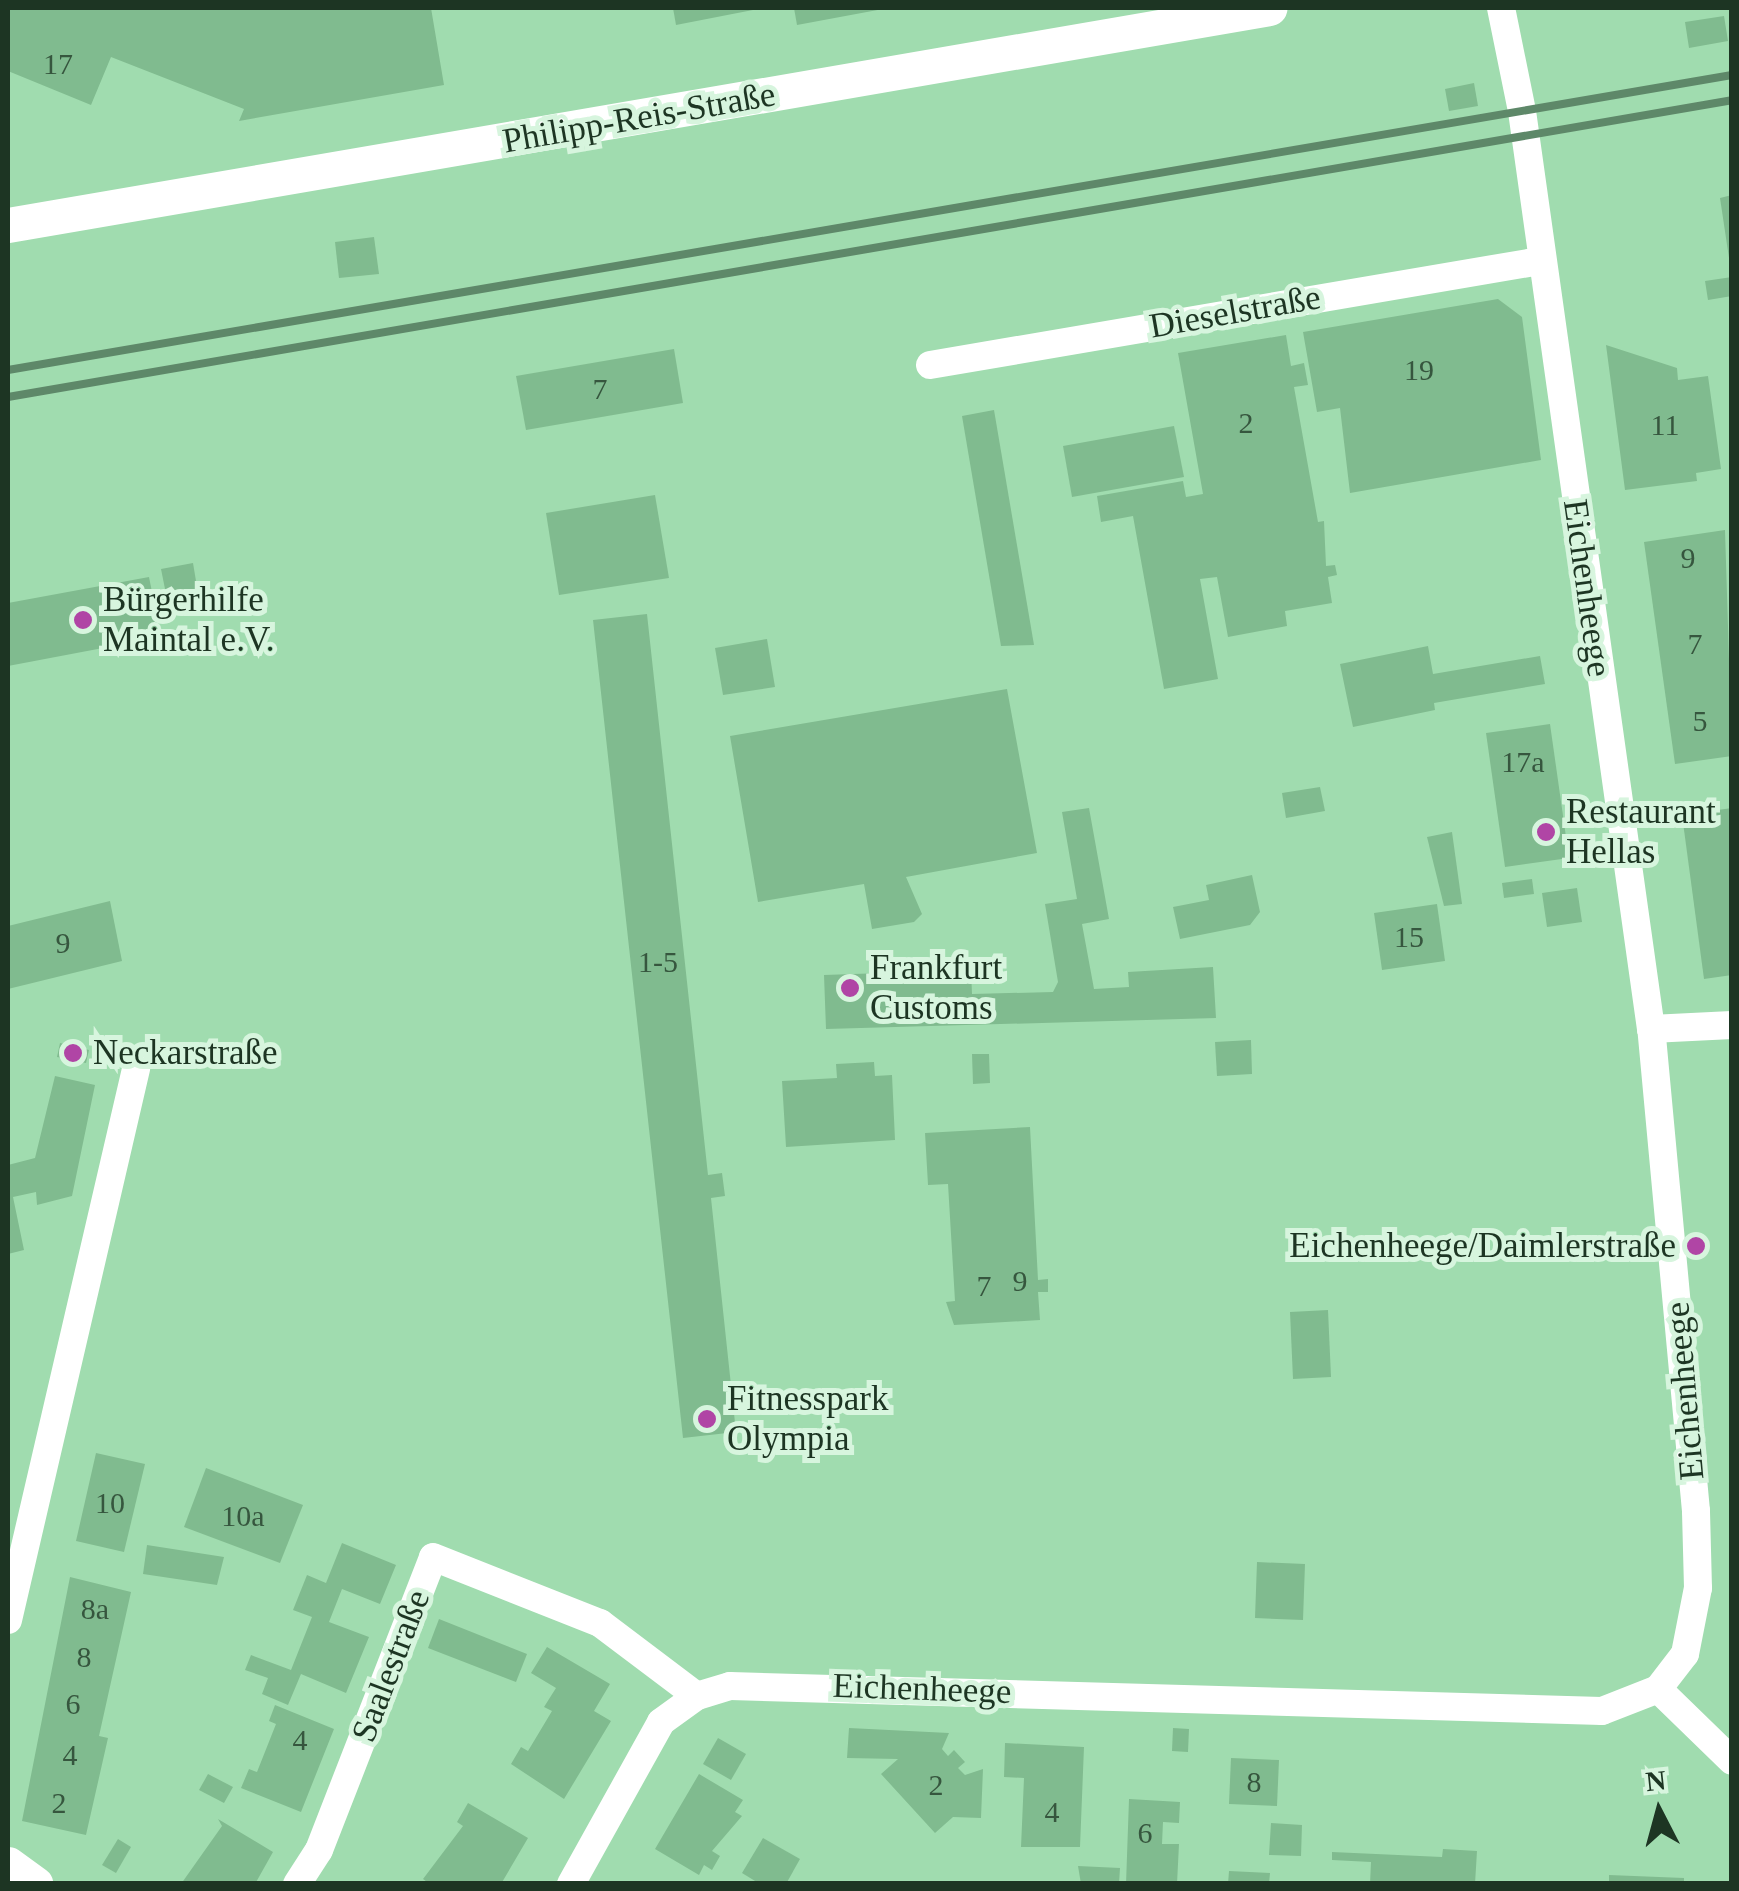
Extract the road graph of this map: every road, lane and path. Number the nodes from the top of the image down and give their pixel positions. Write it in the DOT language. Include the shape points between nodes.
graph roads {
  1 [pos="1269,8"];
  2 [pos="1501,8"];
  3 [pos="8,224"];
  4 [pos="1540,260"];
  5 [pos="930,365"];
  6 [pos="1732,1026"];
  7 [pos="1651,1029"];
  8 [pos="136,1069"];
  9 [pos="8,1620"];
  10 [pos="1658,1690"];
  11 [pos="697,1696"];
  12 [pos="1732,1761"];
  13 [pos="8,1864"];
  14 [pos="582,1880"];
  15 [pos="36,1884"];
  16 [pos="296,1884"];
  1 -- 3 [label="street, Philipp-Reis-Straße"];
  2 -- 4 [label="street, Eichenheege" via="1510,30"];
  4 -- 5 [label="street, Dieselstraße"];
  4 -- 7 [label="street, Eichenheege"];
  6 -- 7 [label="street"];
  7 -- 10 [label="street, Eichenheege" via="1698,1588 1686,1654"];
  8 -- 9 [label="street"];
  10 -- 11 [label="street, Eichenheege" via="1618,1708 1570,1712 770,1684"];
  10 -- 12 [label="street"];
  11 -- 14 [label="street" via="661,1722"];
  11 -- 16 [label="street, Saalestraße" via="600,1624 433,1558 320,1850"];
  13 -- 15 [label="street"];
}
